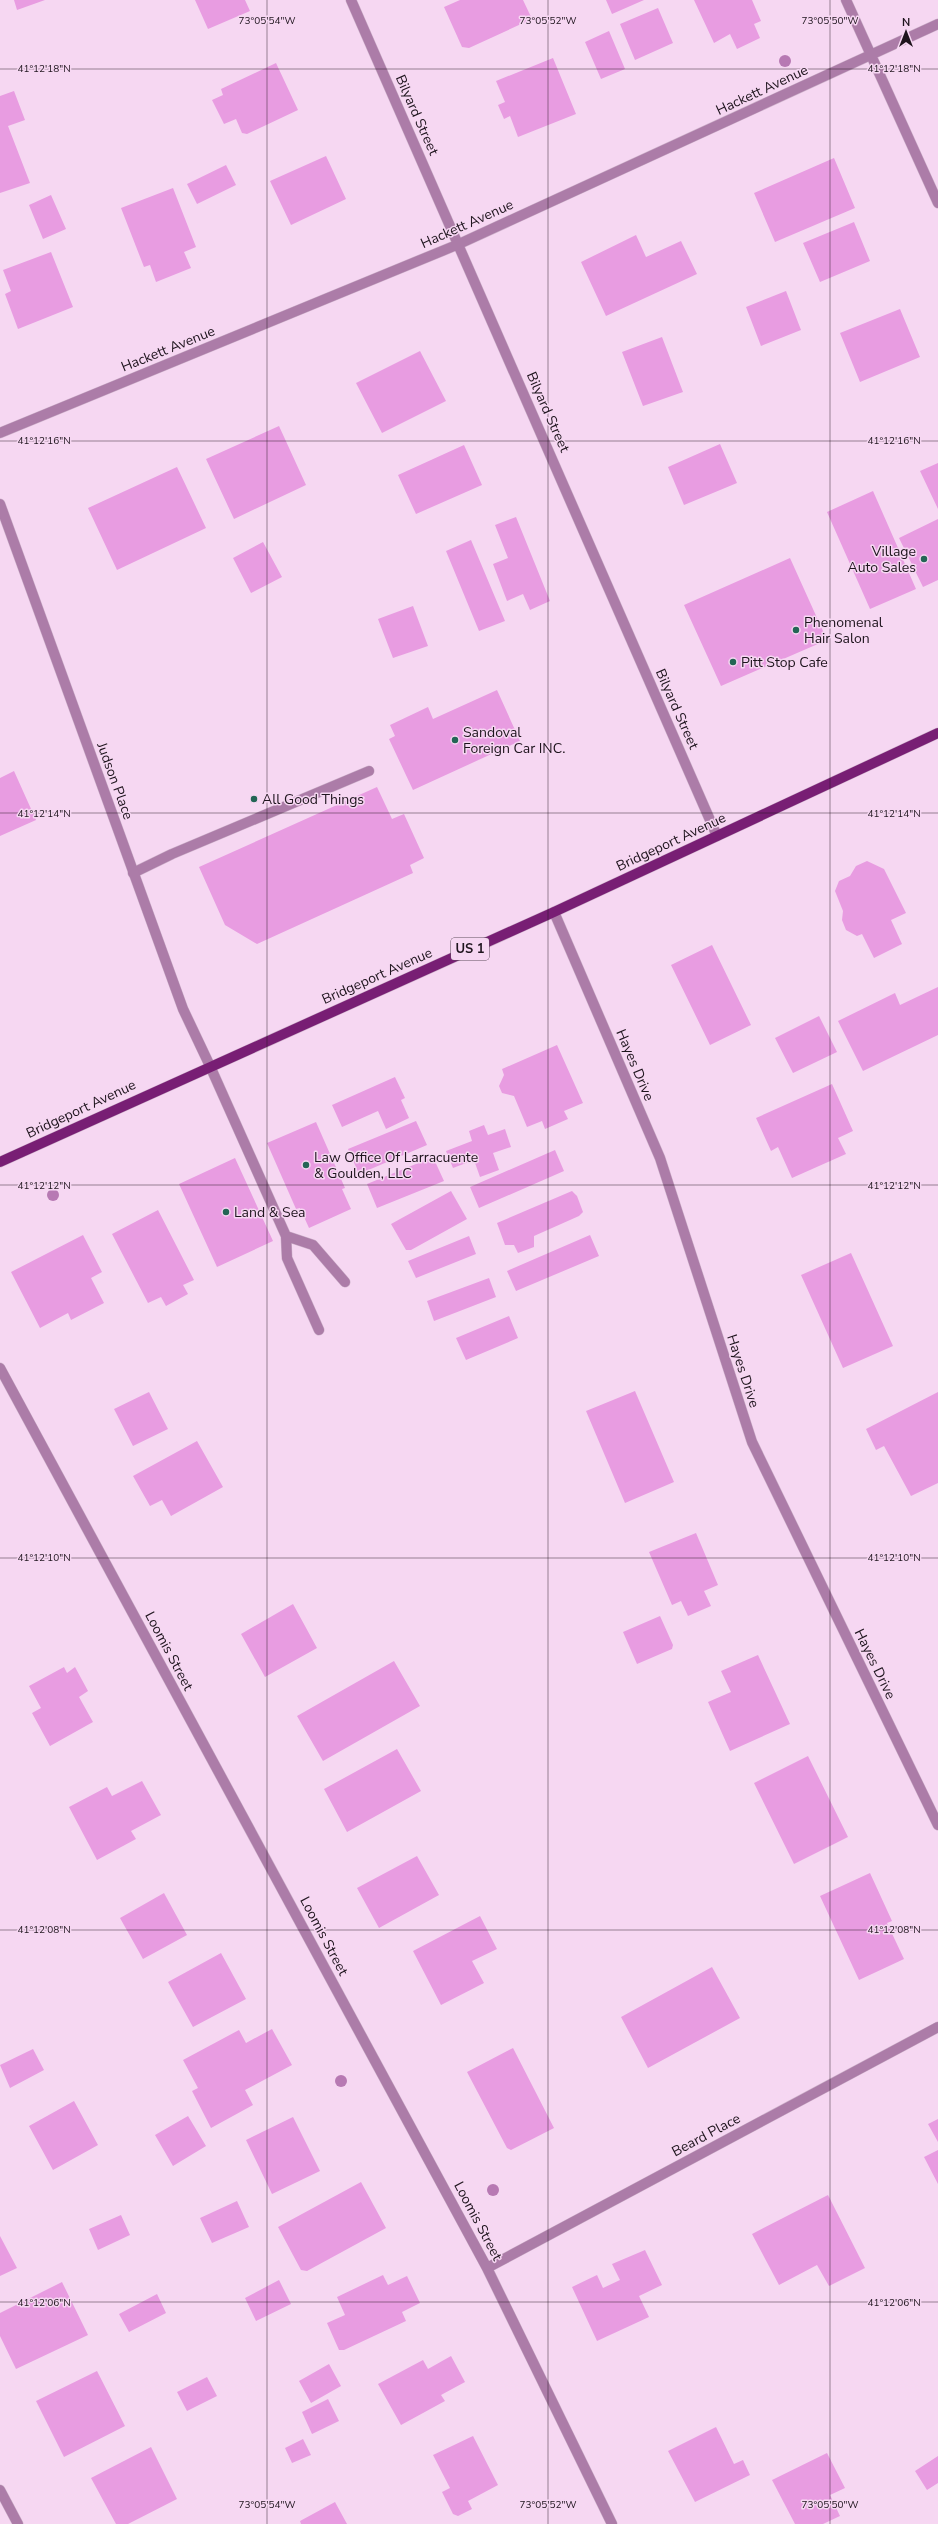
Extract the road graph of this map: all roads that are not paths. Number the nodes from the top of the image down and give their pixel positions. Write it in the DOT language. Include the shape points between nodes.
graph roads {
  1 [pos="350,0"];
  2 [pos="846,0"];
  3 [pos="938,24"];
  4 [pos="870,55"];
  5 [pos="938,203"];
  6 [pos="459,244"];
  7 [pos="0,433"];
  8 [pos="0,504"];
  9 [pos="938,733"];
  10 [pos="369,772"];
  11 [pos="717,836"];
  12 [pos="133,873"];
  13 [pos="554,912"];
  14 [pos="210,1066"];
  15 [pos="0,1162"];
  16 [pos="286,1236"];
  17 [pos="345,1282"];
  18 [pos="318,1330"];
  19 [pos="0,1368"];
  20 [pos="938,1825"];
  21 [pos="938,2027"];
  22 [pos="487,2268"];
  23 [pos="1,2495"];
  24 [pos="18,2524"];
  25 [pos="612,2524"];
  1 -- 6 [label="street, Bilyard Street"];
  2 -- 4 [label="street"];
  3 -- 4 [label="street, Hackett Avenue"];
  4 -- 5 [label="street"];
  4 -- 6 [label="street, Hackett Avenue"];
  6 -- 7 [label="street, Hackett Avenue"];
  6 -- 11 [label="street, Bilyard Street"];
  8 -- 12 [label="street, Judson Place"];
  9 -- 11 [label="main road, Bridgeport Avenue / US 1"];
  10 -- 12 [label="street" via="172,854"];
  11 -- 13 [label="main road, Bridgeport Avenue / US 1"];
  12 -- 14 [label="street, Judson Place" via="183,1009"];
  13 -- 14 [label="main road, Bridgeport Avenue / US 1"];
  13 -- 20 [label="street, Hayes Drive" via="660,1158 752,1442"];
  14 -- 15 [label="main road, Bridgeport Avenue / US 1"];
  14 -- 16 [label="street, Judson Place"];
  16 -- 17 [label="street" via="313,1244"];
  16 -- 18 [label="street" via="287,1258"];
  19 -- 22 [label="street, Loomis Street"];
  21 -- 22 [label="street, Beard Place"];
  22 -- 25 [label="street, Loomis Street"];
  23 -- 24 [label="street"];
}
